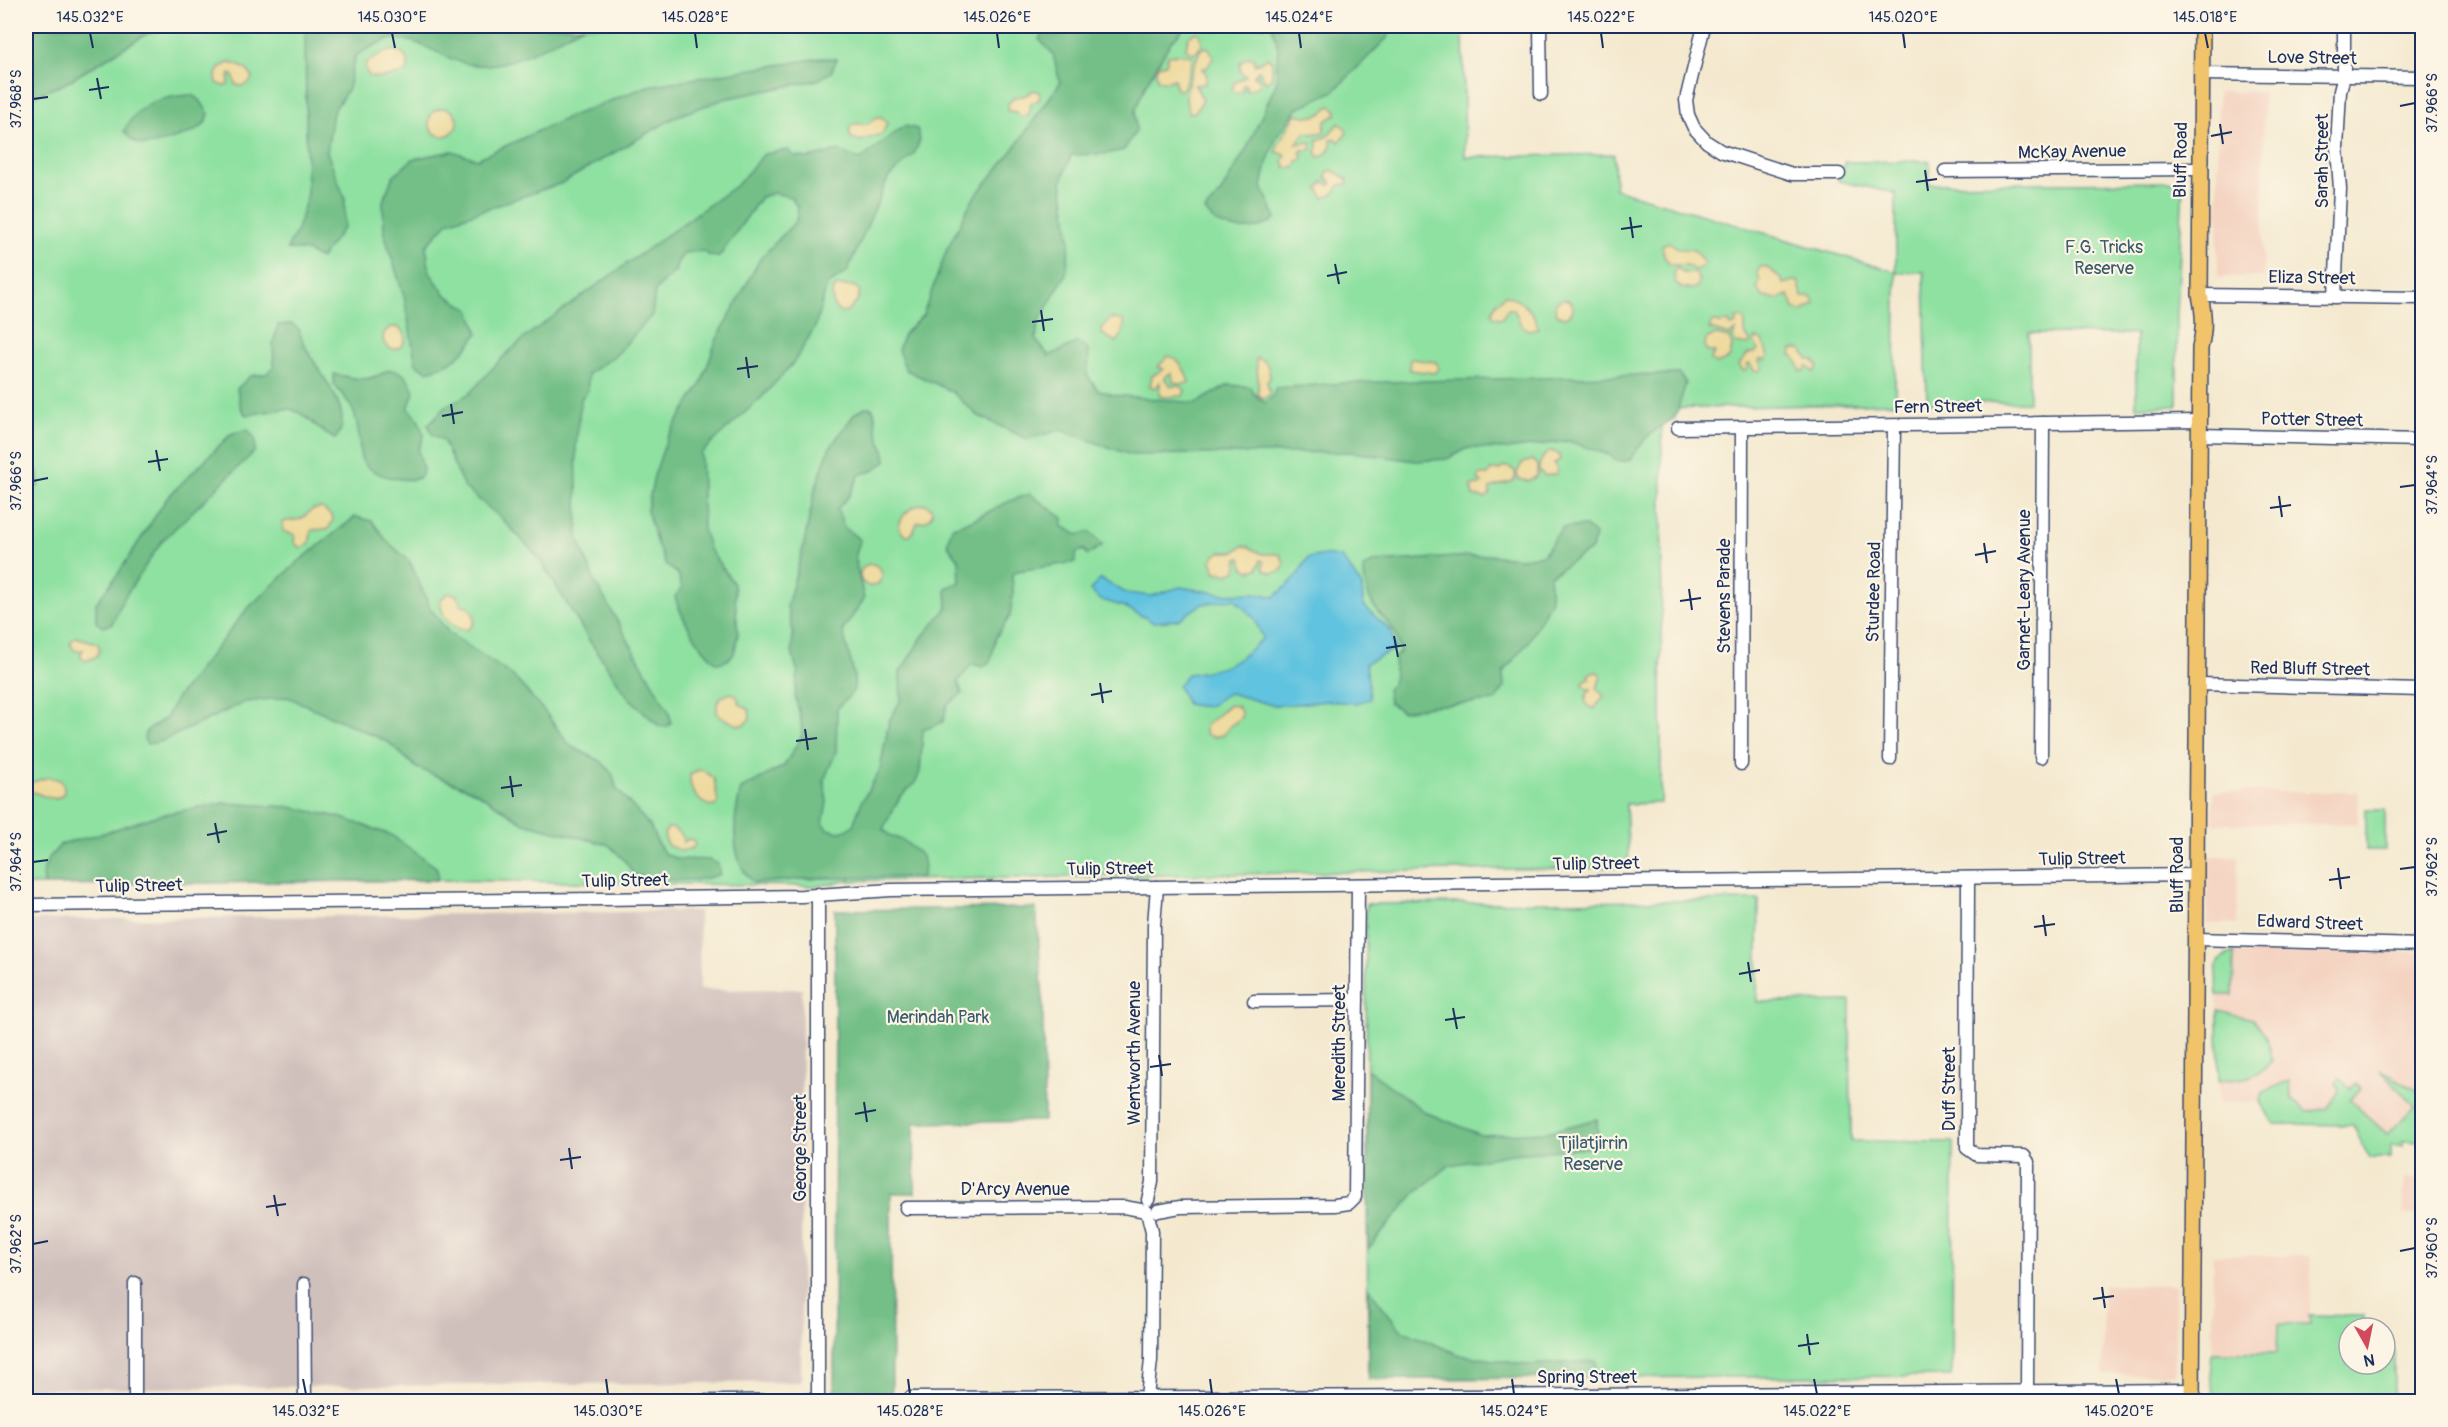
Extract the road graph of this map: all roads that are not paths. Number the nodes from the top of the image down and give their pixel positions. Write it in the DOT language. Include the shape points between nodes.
graph roads {
  1 [pos="1540,26"];
  2 [pos="1704,26"];
  3 [pos="2202,26"];
  4 [pos="2344,26"];
  5 [pos="2201,75"];
  6 [pos="2344,76"];
  7 [pos="2422,77"];
  8 [pos="1541,94"];
  9 [pos="2200,169"];
  10 [pos="1945,171"];
  11 [pos="1839,174"];
  12 [pos="2200,294"];
  13 [pos="2335,297"];
  14 [pos="2422,298"];
  15 [pos="2043,423"];
  16 [pos="1894,426"];
  17 [pos="1678,428"];
  18 [pos="1742,428"];
  19 [pos="2200,428"];
  20 [pos="2422,441"];
  21 [pos="2198,684"];
  22 [pos="2422,690"];
  23 [pos="2041,757"];
  24 [pos="1890,759"];
  25 [pos="1741,764"];
  26 [pos="2196,875"];
  27 [pos="1968,878"];
  28 [pos="1358,885"];
  29 [pos="1153,887"];
  30 [pos="818,894"];
  31 [pos="26,905"];
  32 [pos="2196,939"];
  33 [pos="2422,945"];
  34 [pos="1357,1000"];
  35 [pos="1254,1001"];
  36 [pos="1353,1200"];
  37 [pos="1152,1206"];
  38 [pos="906,1208"];
  39 [pos="135,1283"];
  40 [pos="304,1284"];
  41 [pos="2027,1391"];
  42 [pos="1151,1397"];
  43 [pos="910,1398"];
  44 [pos="1586,1398"];
  45 [pos="2194,1398"];
  46 [pos="1404,1399"];
  47 [pos="135,1401"];
  48 [pos="305,1401"];
  49 [pos="638,1401"];
  50 [pos="818,1401"];
  1 -- 8 [label="street"];
  2 -- 11 [label="street" via="1686,100 1694,128 1721,151 1792,174"];
  3 -- 5 [label="main road, Bluff Road"];
  4 -- 6 [label="street, Sarah Street"];
  5 -- 6 [label="street, Love Street"];
  5 -- 9 [label="main road, Bluff Road"];
  6 -- 7 [label="street, Love Street"];
  6 -- 13 [label="street, Sarah Street" via="2337,148 2340,189"];
  9 -- 10 [label="street, McKay Avenue"];
  9 -- 12 [label="main road, Bluff Road"];
  12 -- 13 [label="street, Eliza Street"];
  12 -- 19 [label="main road, Bluff Road" via="2195,315 2200,348"];
  13 -- 14 [label="street, Eliza Street"];
  15 -- 16 [label="street, Fern Street"];
  15 -- 19 [label="street, Fern Street"];
  15 -- 23 [label="street, Garnet-Leary Avenue"];
  16 -- 18 [label="street, Fern Street"];
  16 -- 24 [label="street, Sturdee Road"];
  17 -- 18 [label="street, Fern Street"];
  18 -- 25 [label="street, Stevens Parade"];
  19 -- 20 [label="street, Potter Street"];
  19 -- 21 [label="main road, Bluff Road"];
  21 -- 22 [label="street, Red Bluff Street"];
  21 -- 26 [label="main road, Bluff Road"];
  26 -- 27 [label="street, Tulip Street"];
  26 -- 32 [label="main road, Bluff Road"];
  27 -- 28 [label="street, Tulip Street"];
  27 -- 41 [label="street, Duff Street" via="1967,1148 1977,1155 2024,1156 2028,1162"];
  28 -- 29 [label="street, Tulip Street"];
  28 -- 34 [label="street, Meredith Street"];
  29 -- 30 [label="street, Tulip Street" via="864,890"];
  29 -- 37 [label="street, Wentworth Avenue"];
  30 -- 31 [label="street, Tulip Street"];
  30 -- 50 [label="street, George Street"];
  32 -- 33 [label="street, Edward Street"];
  32 -- 45 [label="main road, Bluff Road"];
  34 -- 35 [label="street"];
  34 -- 36 [label="street, Meredith Street" via="1357,1190"];
  36 -- 37 [label="street, D'Arcy Avenue" via="1335,1206"];
  37 -- 38 [label="street, D'Arcy Avenue"];
  37 -- 42 [label="street, Wentworth Avenue"];
  39 -- 47 [label="street"];
  40 -- 48 [label="street"];
  41 -- 44 [label="street, Spring Street"];
  41 -- 45 [label="street, Spring Street"];
  42 -- 43 [label="street, Spring Street"];
  42 -- 46 [label="street, Spring Street"];
  44 -- 46 [label="street, Spring Street"];
  49 -- 50 [label="street"];
}
